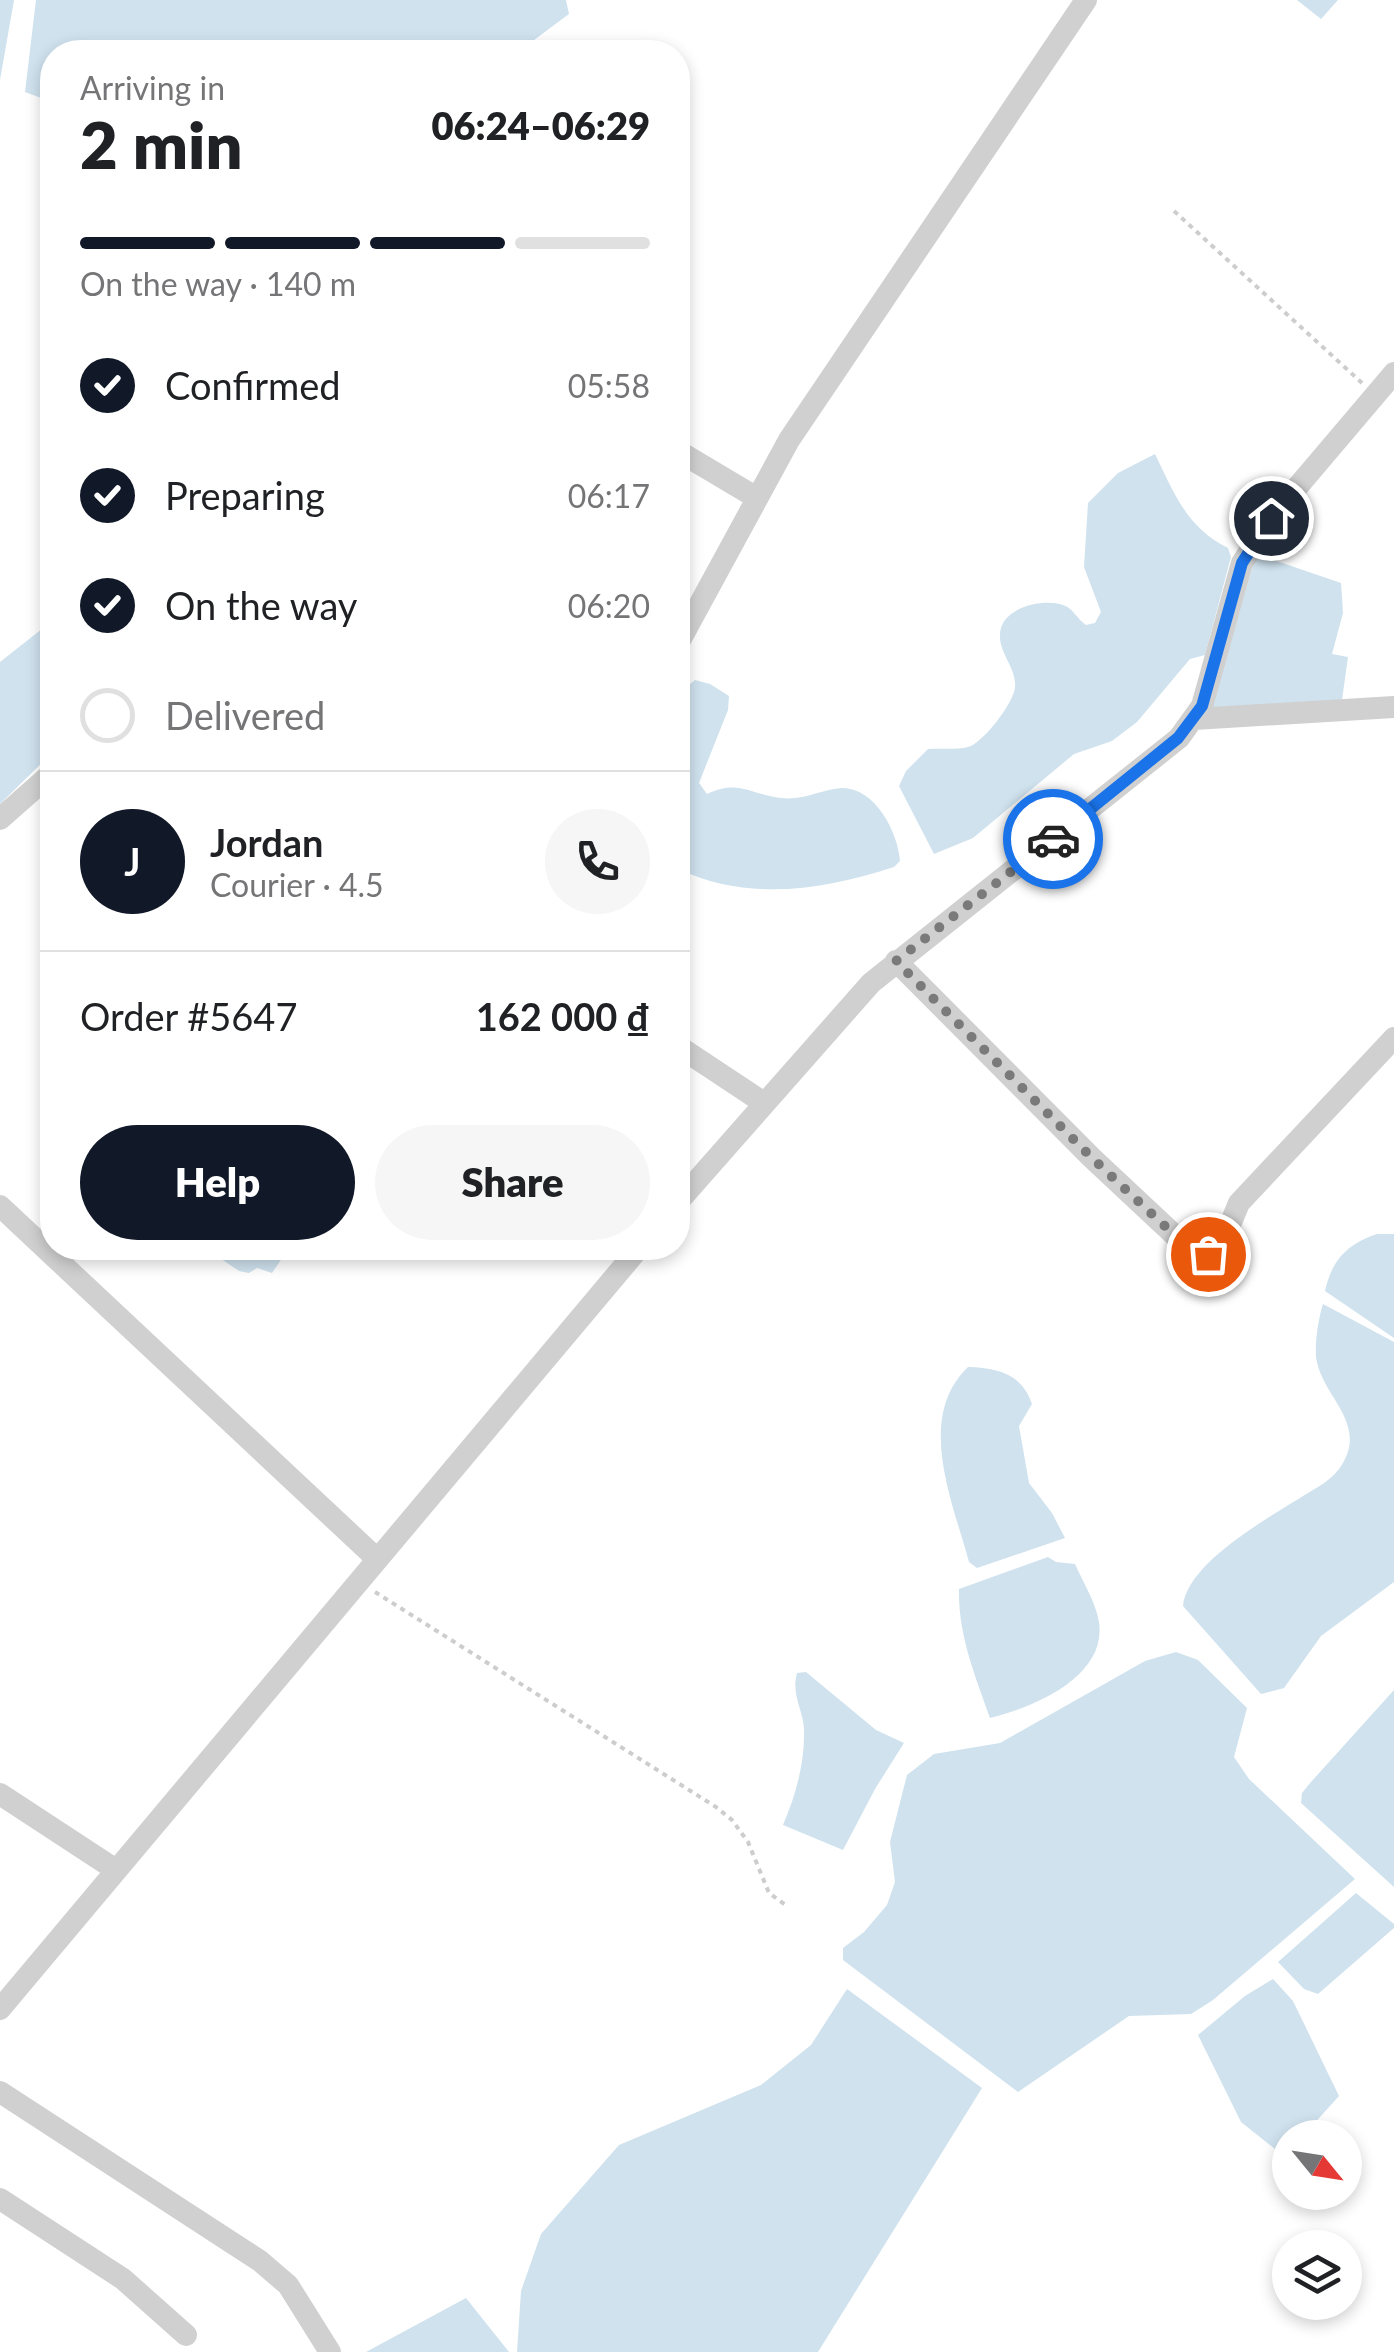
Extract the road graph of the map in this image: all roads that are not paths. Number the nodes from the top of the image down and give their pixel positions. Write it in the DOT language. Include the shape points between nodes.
graph roads {
  1 [pos="1086,0"];
  2 [pos="1394,374"];
  3 [pos="690,459"];
  4 [pos="758,498"];
  5 [pos="690,622"];
  6 [pos="1394,708"];
  7 [pos="1194,720"];
  8 [pos="40,784"];
  9 [pos="0,819"];
  10 [pos="896,961"];
  11 [pos="1394,1038"];
  12 [pos="690,1054"];
  13 [pos="764,1103"];
  14 [pos="690,1188"];
  15 [pos="0,1206"];
  16 [pos="40,1243"];
  17 [pos="58,1260"];
  18 [pos="629,1260"];
  19 [pos="378,1560"];
  20 [pos="0,1794"];
  21 [pos="116,1870"];
  22 [pos="0,2009"];
  23 [pos="0,2092"];
  24 [pos="0,2200"];
  25 [pos="186,2335"];
  26 [pos="330,2352"];
  1 -- 4 [label="street" via="790,440"];
  2 -- 7 [label="street" via="1271,518 1242,563"];
  3 -- 4 [label="street"];
  4 -- 5 [label="street"];
  6 -- 7 [label="street"];
  7 -- 10 [label="street" via="1165,750"];
  8 -- 9 [label="street"];
  10 -- 11 [label="street" via="1092,1158 1185,1245 1208,1254 1239,1203"];
  10 -- 13 [label="street"];
  12 -- 13 [label="street"];
  13 -- 14 [label="street"];
  15 -- 16 [label="street"];
  17 -- 19 [label="street"];
  18 -- 19 [label="street"];
  19 -- 21 [label="street"];
  20 -- 21 [label="street"];
  21 -- 22 [label="street"];
  23 -- 26 [label="street" via="260,2261 288,2285"];
  24 -- 25 [label="street" via="123,2279"];
}
